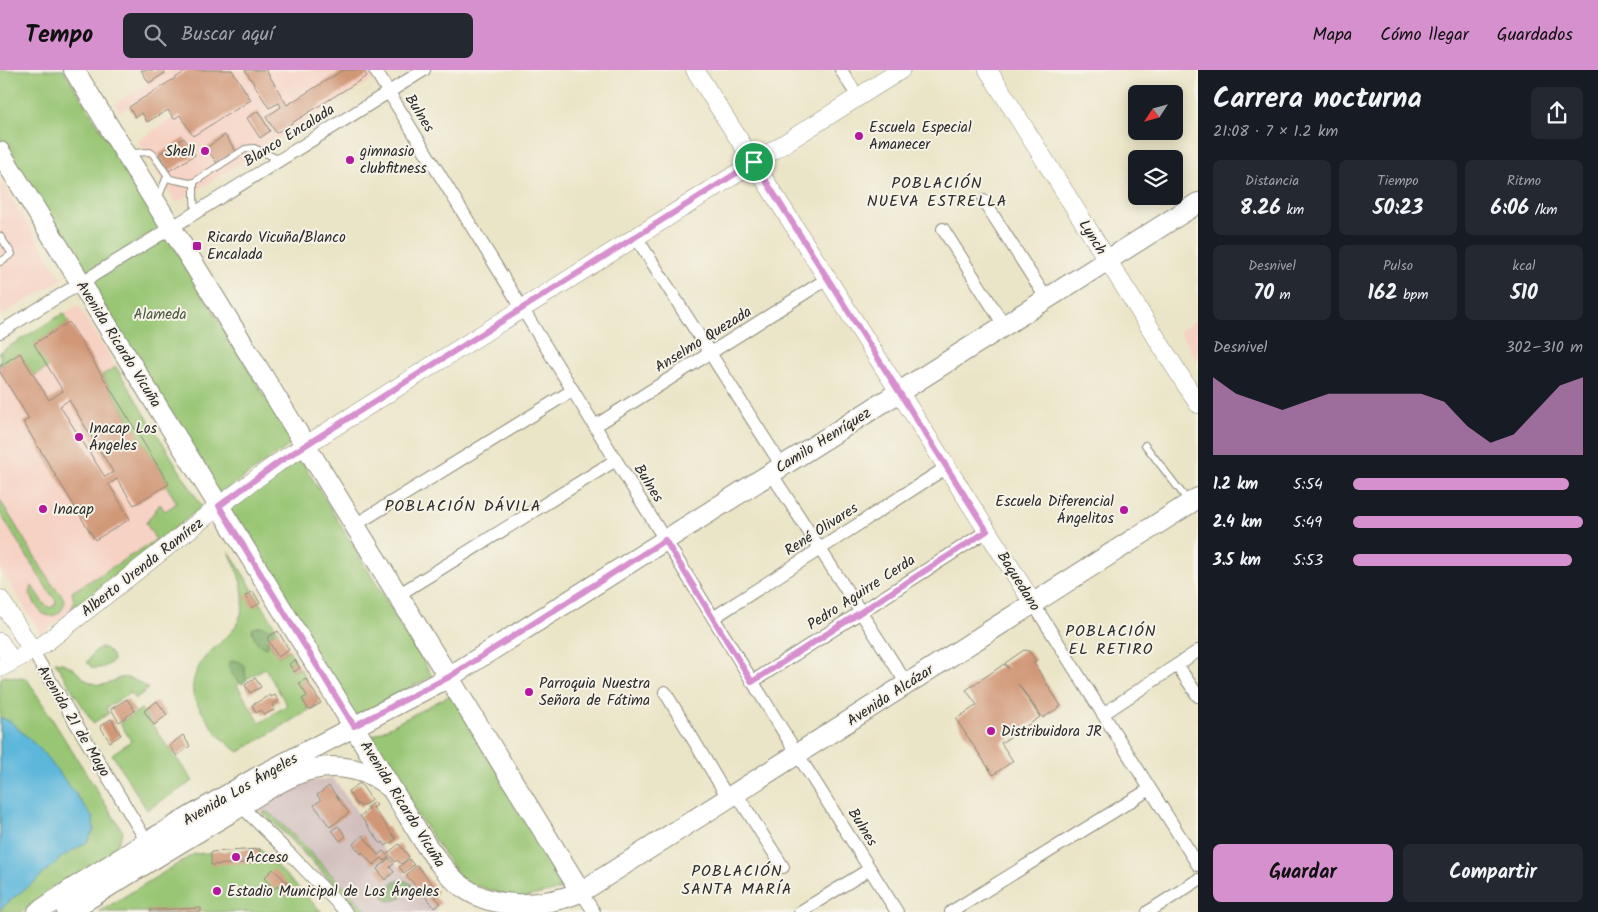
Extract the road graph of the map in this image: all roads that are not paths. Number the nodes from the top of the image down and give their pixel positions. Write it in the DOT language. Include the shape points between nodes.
graph roads {
  1 [pos="74,70"];
  2 [pos="375,70"];
  3 [pos="424,70"];
  4 [pos="695,70"];
  5 [pos="841,70"];
  6 [pos="901,70"];
  7 [pos="988,70"];
  8 [pos="388,92"];
  9 [pos="858,97"];
  10 [pos="0,152"];
  11 [pos="125,153"];
  12 [pos="280,160"];
  13 [pos="754,162"];
  14 [pos="167,176"];
  15 [pos="194,182"];
  16 [pos="984,202"];
  17 [pos="1198,202"];
  18 [pos="156,203"];
  19 [pos="196,213"];
  20 [pos="171,228"];
  21 [pos="943,229"];
  22 [pos="0,236"];
  23 [pos="636,237"];
  24 [pos="1107,260"];
  25 [pos="0,262"];
  26 [pos="827,278"];
  27 [pos="81,282"];
  28 [pos="1046,298"];
  29 [pos="522,308"];
  30 [pos="1004,325"];
  31 [pos="0,332"];
  32 [pos="710,353"];
  33 [pos="573,390"];
  34 [pos="899,392"];
  35 [pos="1198,404"];
  36 [pos="596,426"];
  37 [pos="306,445"];
  38 [pos="1145,446"];
  39 [pos="616,460"];
  40 [pos="947,467"];
  41 [pos="776,469"];
  42 [pos="1194,501"];
  43 [pos="219,506"];
  44 [pos="355,525"];
  45 [pos="987,531"];
  46 [pos="665,540"];
  47 [pos="820,549"];
  48 [pos="398,595"];
  49 [pos="1033,603"];
  50 [pos="3,611"];
  51 [pos="861,612"];
  52 [pos="713,618"];
  53 [pos="0,642"];
  54 [pos="32,650"];
  55 [pos="1198,651"];
  56 [pos="6,664"];
  57 [pos="1177,665"];
  58 [pos="449,677"];
  59 [pos="752,682"];
  60 [pos="907,684"];
  61 [pos="665,692"];
  62 [pos="1198,696"];
  63 [pos="1103,714"];
  64 [pos="354,726"];
  65 [pos="797,754"];
  66 [pos="392,789"];
  67 [pos="1150,789"];
  68 [pos="732,796"];
  69 [pos="241,806"];
  70 [pos="147,842"];
  71 [pos="1198,865"];
  72 [pos="783,867"];
  73 [pos="870,869"];
  74 [pos="1198,880"];
  75 [pos="582,892"];
  76 [pos="38,912"];
  77 [pos="67,912"];
  78 [pos="346,912"];
  79 [pos="594,912"];
  80 [pos="800,912"];
  81 [pos="897,912"];
  82 [pos="951,912"];
  83 [pos="1148,912"];
  1 -- 11 [label="main road"];
  2 -- 8 [label="street, Bulnes"];
  3 -- 8 [label="street, Blanco Encalada"];
  4 -- 13 [label="street, Baquedano"];
  5 -- 9 [label="street"];
  6 -- 9 [label="street, Alberto Urenda Ramírez"];
  7 -- 24 [label="street, Lynch"];
  8 -- 12 [label="street, Blanco Encalada"];
  8 -- 29 [label="street, Bulnes"];
  9 -- 13 [label="street, Alberto Urenda Ramírez"];
  10 -- 27 [label="main road, Avenida Ricardo Vicuña"];
  11 -- 14 [label="lane" via="150,152"];
  11 -- 18 [label="main road"];
  12 -- 15 [label="lane" via="254,148 245,149"];
  12 -- 19 [label="street, Blanco Encalada"];
  13 -- 23 [label="street, Alberto Urenda Ramírez"];
  13 -- 26 [label="street, Baquedano"];
  14 -- 15 [label="lane" via="176,181"];
  14 -- 18 [label="lane"];
  15 -- 19 [label="lane"];
  16 -- 28 [label="street"];
  17 -- 24 [label="main road, Camilo Henríquez"];
  18 -- 20 [label="main road"];
  19 -- 20 [label="street, Blanco Encalada"];
  20 -- 27 [label="street, Blanco Encalada"];
  20 -- 37 [label="main road"];
  21 -- 30 [label="street"];
  22 -- 25 [label="lane" via="12,254"];
  23 -- 29 [label="street, Alberto Urenda Ramírez"];
  23 -- 32 [label="street"];
  24 -- 28 [label="main road, Camilo Henríquez"];
  24 -- 35 [label="street, Lynch"];
  26 -- 32 [label="street, Anselmo Quezada"];
  26 -- 34 [label="street, Baquedano"];
  27 -- 31 [label="street, Blanco Encalada"];
  27 -- 43 [label="main road, Avenida Ricardo Vicuña"];
  28 -- 30 [label="main road, Camilo Henríquez"];
  29 -- 33 [label="street, Bulnes"];
  29 -- 37 [label="street, Alberto Urenda Ramírez"];
  30 -- 34 [label="main road, Camilo Henríquez"];
  32 -- 36 [label="street, Anselmo Quezada"];
  32 -- 41 [label="street"];
  33 -- 36 [label="street, Bulnes"];
  33 -- 44 [label="street"];
  34 -- 40 [label="street, Baquedano"];
  34 -- 41 [label="main road, Camilo Henríquez"];
  36 -- 39 [label="street, Bulnes"];
  37 -- 43 [label="street, Alberto Urenda Ramírez"];
  37 -- 44 [label="main road"];
  38 -- 42 [label="lane"];
  39 -- 46 [label="street, Bulnes"];
  39 -- 48 [label="street"];
  40 -- 45 [label="street, Baquedano"];
  40 -- 47 [label="street, René Olivares"];
  41 -- 46 [label="main road, Camilo Henríquez"];
  41 -- 47 [label="street"];
  42 -- 49 [label="main road, Avenida Alcázar"];
  43 -- 54 [label="street, Alberto Urenda Ramírez" via="44,644"];
  43 -- 64 [label="main road, Avenida Ricardo Vicuña"];
  44 -- 48 [label="main road"];
  45 -- 49 [label="street, Baquedano"];
  45 -- 51 [label="street, Pedro Aguirre Cerda"];
  46 -- 52 [label="street, Bulnes"];
  46 -- 58 [label="main road, Camilo Henríquez"];
  47 -- 51 [label="street"];
  47 -- 52 [label="street, René Olivares"];
  48 -- 58 [label="main road"];
  49 -- 60 [label="main road, Avenida Alcázar"];
  49 -- 63 [label="street, Baquedano"];
  50 -- 54 [label="street, Avenida 21 de Mayo"];
  51 -- 59 [label="street, Pedro Aguirre Cerda"];
  51 -- 60 [label="street"];
  52 -- 59 [label="street, Bulnes"];
  53 -- 56 [label="street"];
  54 -- 56 [label="street, Alberto Urenda Ramírez"];
  54 -- 70 [label="street, Avenida 21 de Mayo"];
  55 -- 57 [label="street"];
  57 -- 62 [label="street"];
  57 -- 63 [label="street"];
  58 -- 64 [label="main road, Avenida Los Ángeles"];
  58 -- 75 [label="main road"];
  59 -- 65 [label="street, Bulnes"];
  60 -- 65 [label="main road, Avenida Alcázar"];
  61 -- 68 [label="street"];
  63 -- 67 [label="street, Baquedano"];
  64 -- 66 [label="main road, Avenida Ricardo Vicuña"];
  64 -- 70 [label="main road, Avenida Los Ángeles" via="256,778"];
  65 -- 68 [label="main road, Avenida Alcázar"];
  65 -- 73 [label="street, Bulnes"];
  66 -- 69 [label="main road, Avenida Los Ángeles" via="358,771 325,767 296,775"];
  66 -- 75 [label="main road, Avenida Ricardo Vicuña" via="437,862 472,893 521,904 551,902"];
  67 -- 71 [label="street, Baquedano"];
  67 -- 82 [label="street"];
  68 -- 72 [label="street"];
  68 -- 75 [label="main road, Avenida Alcázar"];
  69 -- 77 [label="main road, Avenida Los Ángeles"];
  69 -- 78 [label="street"];
  70 -- 76 [label="main road, Avenida Los Ángeles"];
  73 -- 80 [label="street"];
  73 -- 81 [label="street, Bulnes"];
  74 -- 83 [label="street"];
  75 -- 79 [label="street"];
}
